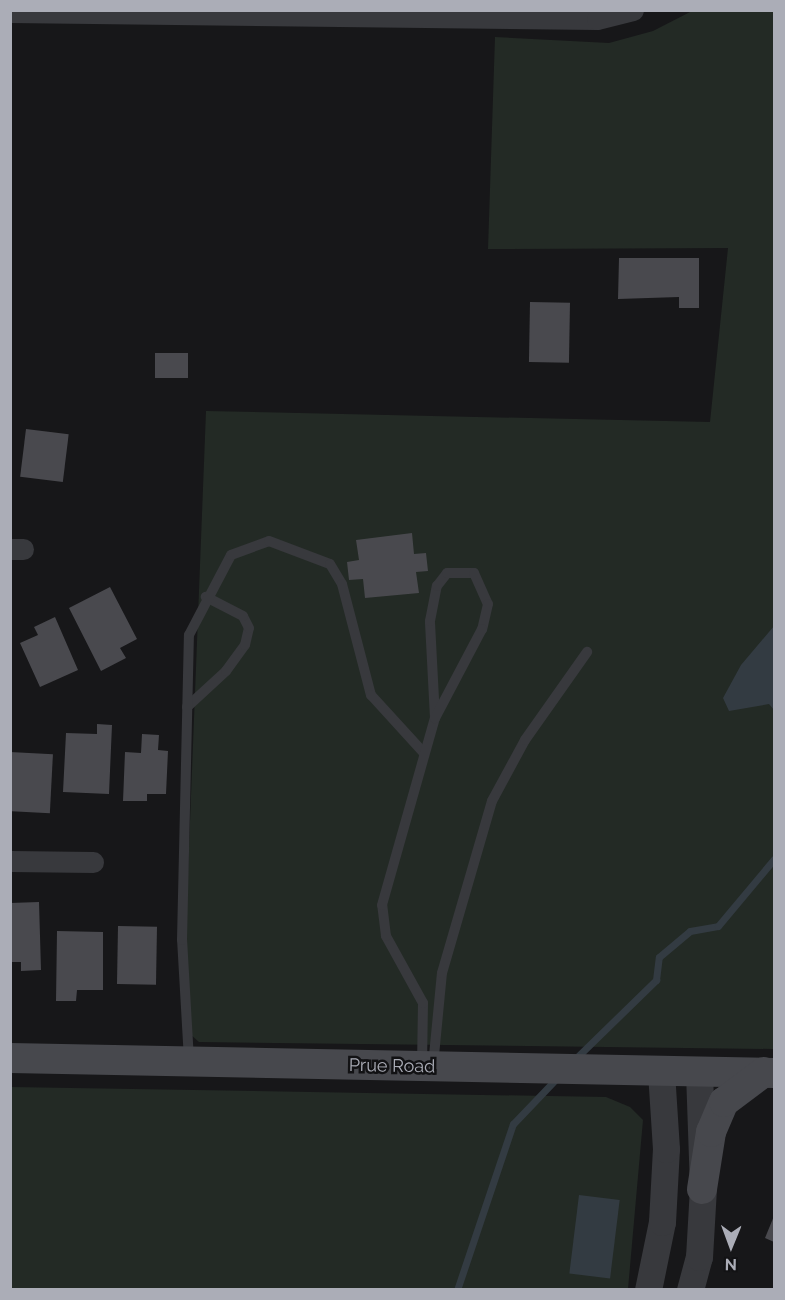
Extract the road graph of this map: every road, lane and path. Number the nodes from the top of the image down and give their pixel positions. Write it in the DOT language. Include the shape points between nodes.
graph roads {
  1 [pos="633,10"];
  2 [pos="10,12"];
  3 [pos="206,597"];
  4 [pos="587,652"];
  5 [pos="187,707"];
  6 [pos="435,718"];
  7 [pos="424,753"];
  8 [pos="10,861"];
  9 [pos="93,862"];
  10 [pos="10,1058"];
  11 [pos="189,1062"];
  12 [pos="433,1066"];
  13 [pos="661,1071"];
  14 [pos="699,1071"];
  15 [pos="769,1072"];
  16 [pos="702,1189"];
  17 [pos="648,1290"];
  18 [pos="690,1290"];
  1 -- 2 [label="street" via="597,19"];
  3 -- 5 [label="lane" via="189,635"];
  3 -- 5 [label="lane" via="243,616 249,628 245,645 226,671"];
  3 -- 7 [label="lane" via="231,555 249,544 269,541 330,564 342,584 371,695"];
  4 -- 12 [label="lane" via="525,740 492,801 444,963"];
  5 -- 11 [label="lane" via="182,940"];
  6 -- 6 [label="lane" via="430,621 437,586 447,573 474,573 488,604 482,629"];
  6 -- 7 [label="lane"];
  7 -- 12 [label="lane" via="382,905 386,936 423,1003"];
  8 -- 9 [label="street"];
  10 -- 11 [label="main road, Prue Road"];
  11 -- 12 [label="main road, Prue Road"];
  12 -- 13 [label="main road, Prue Road"];
  13 -- 14 [label="main road, Prue Road"];
  13 -- 17 [label="street" via="666,1149 662,1222"];
  14 -- 15 [label="main road, Prue Road"];
  14 -- 16 [label="street"];
  15 -- 16 [label="main road" via="724,1102 711,1132"];
  16 -- 18 [label="street" via="699,1257"];
}
